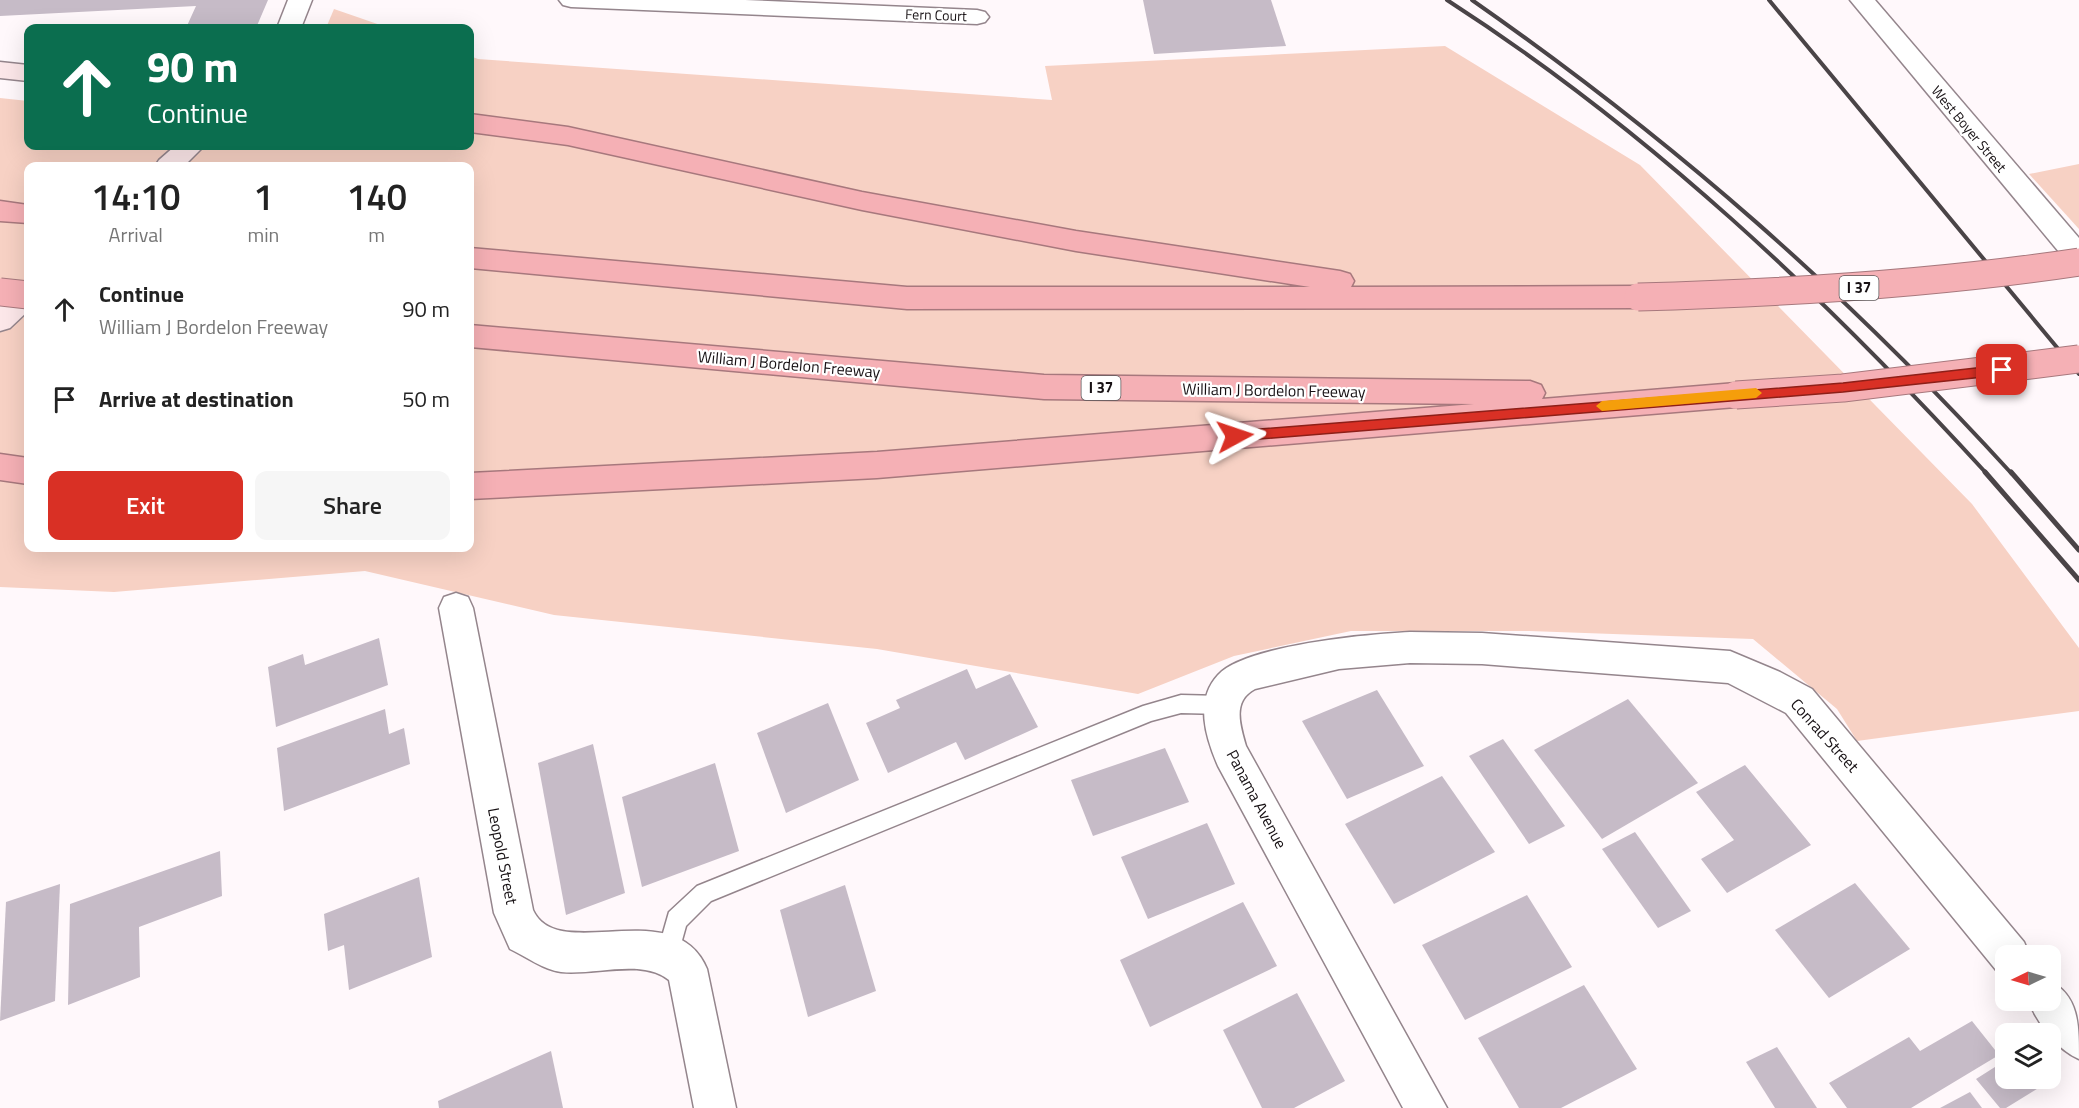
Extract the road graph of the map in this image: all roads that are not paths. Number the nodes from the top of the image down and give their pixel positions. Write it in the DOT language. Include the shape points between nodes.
graph roads {
  1 [pos="300,0"];
  2 [pos="571,0"];
  3 [pos="1862,0"];
  4 [pos="671,2"];
  5 [pos="786,4"];
  6 [pos="977,17"];
  7 [pos="291,24"];
  8 [pos="0,70"];
  9 [pos="24,73"];
  10 [pos="474,124"];
  11 [pos="186,150"];
  12 [pos="173,162"];
  13 [pos="0,211"];
  14 [pos="24,214"];
  15 [pos="2079,257"];
  16 [pos="474,258"];
  17 [pos="2079,262"];
  18 [pos="0,292"];
  19 [pos="24,294"];
  20 [pos="1440,296"];
  21 [pos="24,298"];
  22 [pos="0,320"];
  23 [pos="474,336"];
  24 [pos="2079,358"];
  25 [pos="1736,395"];
  26 [pos="0,467"];
  27 [pos="24,470"];
  28 [pos="474,486"];
  29 [pos="456,608"];
  30 [pos="1222,705"];
  31 [pos="2001,945"];
  32 [pos="668,954"];
  33 [pos="2057,1011"];
  34 [pos="2079,1038"];
  35 [pos="715,1108"];
  36 [pos="1426,1108"];
  1 -- 7 [label="street"];
  2 -- 4 [label="street, Fern Court"];
  3 -- 15 [label="street, West Boyer Street"];
  4 -- 5 [label="street, Fern Court"];
  5 -- 6 [label="street, Fern Court"];
  8 -- 9 [label="main road"];
  10 -- 20 [label="highway" via="568,136 862,201 1076,241"];
  11 -- 12 [label="main road"];
  13 -- 14 [label="highway"];
  16 -- 20 [label="highway, I 37" via="907,298"];
  17 -- 20 [label="highway, I 37, bridge" via="1905,285 1773,293"];
  18 -- 19 [label="highway, bridge"];
  21 -- 22 [label="main road"];
  23 -- 25 [label="highway, William J Bordelon Freeway / I 37" via="1044,387"];
  24 -- 25 [label="highway, William J Bordelon Freeway / I 37, bridge" via="1843,388"];
  25 -- 28 [label="highway" via="877,465"];
  26 -- 27 [label="highway"];
  29 -- 32 [label="street, Leopold Street" via="514,913 524,935 558,952 640,950"];
  30 -- 31 [label="street, Conrad Street" via="1229,688 1240,680 1287,663 1341,652 1454,646 1730,668 1799,701"];
  30 -- 32 [label="lane" via="1181,704 1150,712 704,893 677,920"];
  30 -- 36 [label="street, Panama Avenue" via="1222,730 1231,754"];
  32 -- 35 [label="street" via="687,969"];
  33 -- 34 [label="street"];
}
